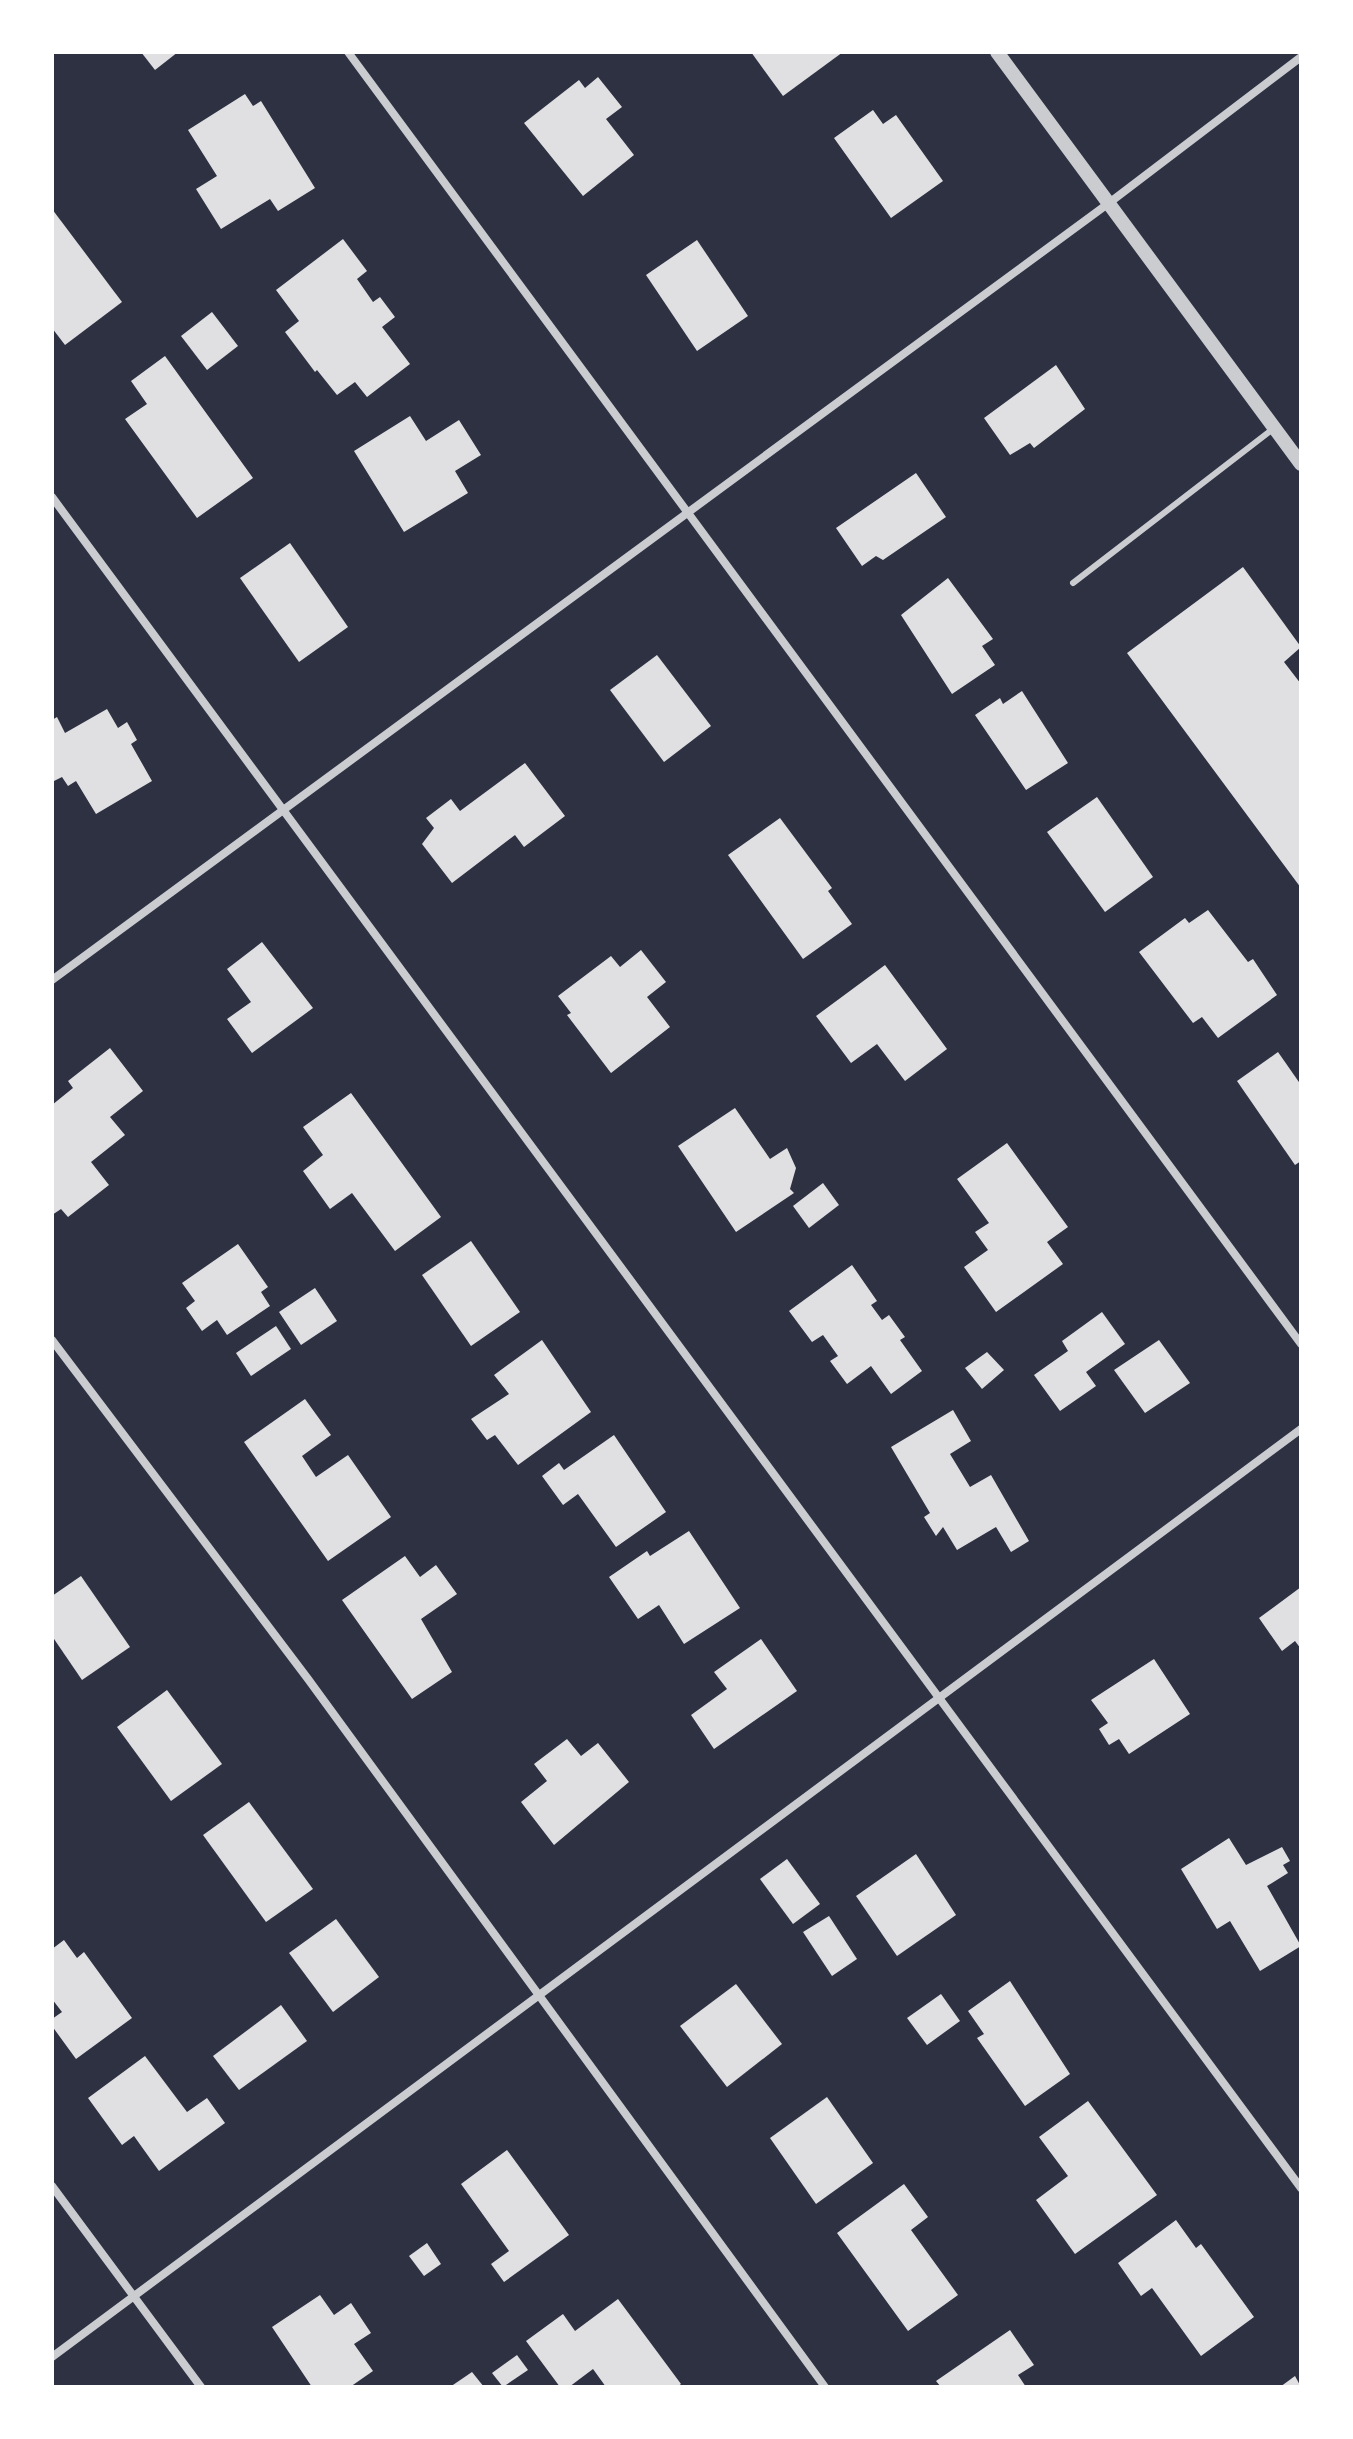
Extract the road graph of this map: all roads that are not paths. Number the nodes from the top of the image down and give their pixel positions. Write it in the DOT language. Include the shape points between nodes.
graph roads {
  1 [pos="348,52"];
  2 [pos="997,52"];
  3 [pos="1301,57"];
  4 [pos="1109,203"];
  5 [pos="1275,428"];
  6 [pos="1301,464"];
  7 [pos="52,497"];
  8 [pos="689,510"];
  9 [pos="1073,583"];
  10 [pos="284,809"];
  11 [pos="52,980"];
  12 [pos="52,1340"];
  13 [pos="1301,1344"];
  14 [pos="1301,1429"];
  15 [pos="941,1696"];
  16 [pos="536,1995"];
  17 [pos="52,2186"];
  18 [pos="1301,2188"];
  19 [pos="134,2296"];
  20 [pos="52,2357"];
  21 [pos="201,2387"];
  22 [pos="825,2387"];
  1 -- 8 [label="street"];
  2 -- 4 [label="street"];
  3 -- 4 [label="street"];
  4 -- 5 [label="street"];
  4 -- 8 [label="street"];
  5 -- 6 [label="street"];
  5 -- 9 [label="lane"];
  7 -- 10 [label="street"];
  8 -- 10 [label="street"];
  8 -- 13 [label="street"];
  10 -- 11 [label="street"];
  10 -- 15 [label="street"];
  12 -- 16 [label="street" via="308,1679"];
  14 -- 15 [label="street"];
  15 -- 16 [label="street"];
  15 -- 18 [label="street"];
  16 -- 19 [label="street"];
  16 -- 22 [label="street"];
  17 -- 19 [label="street"];
  19 -- 20 [label="street"];
  19 -- 21 [label="street"];
}
